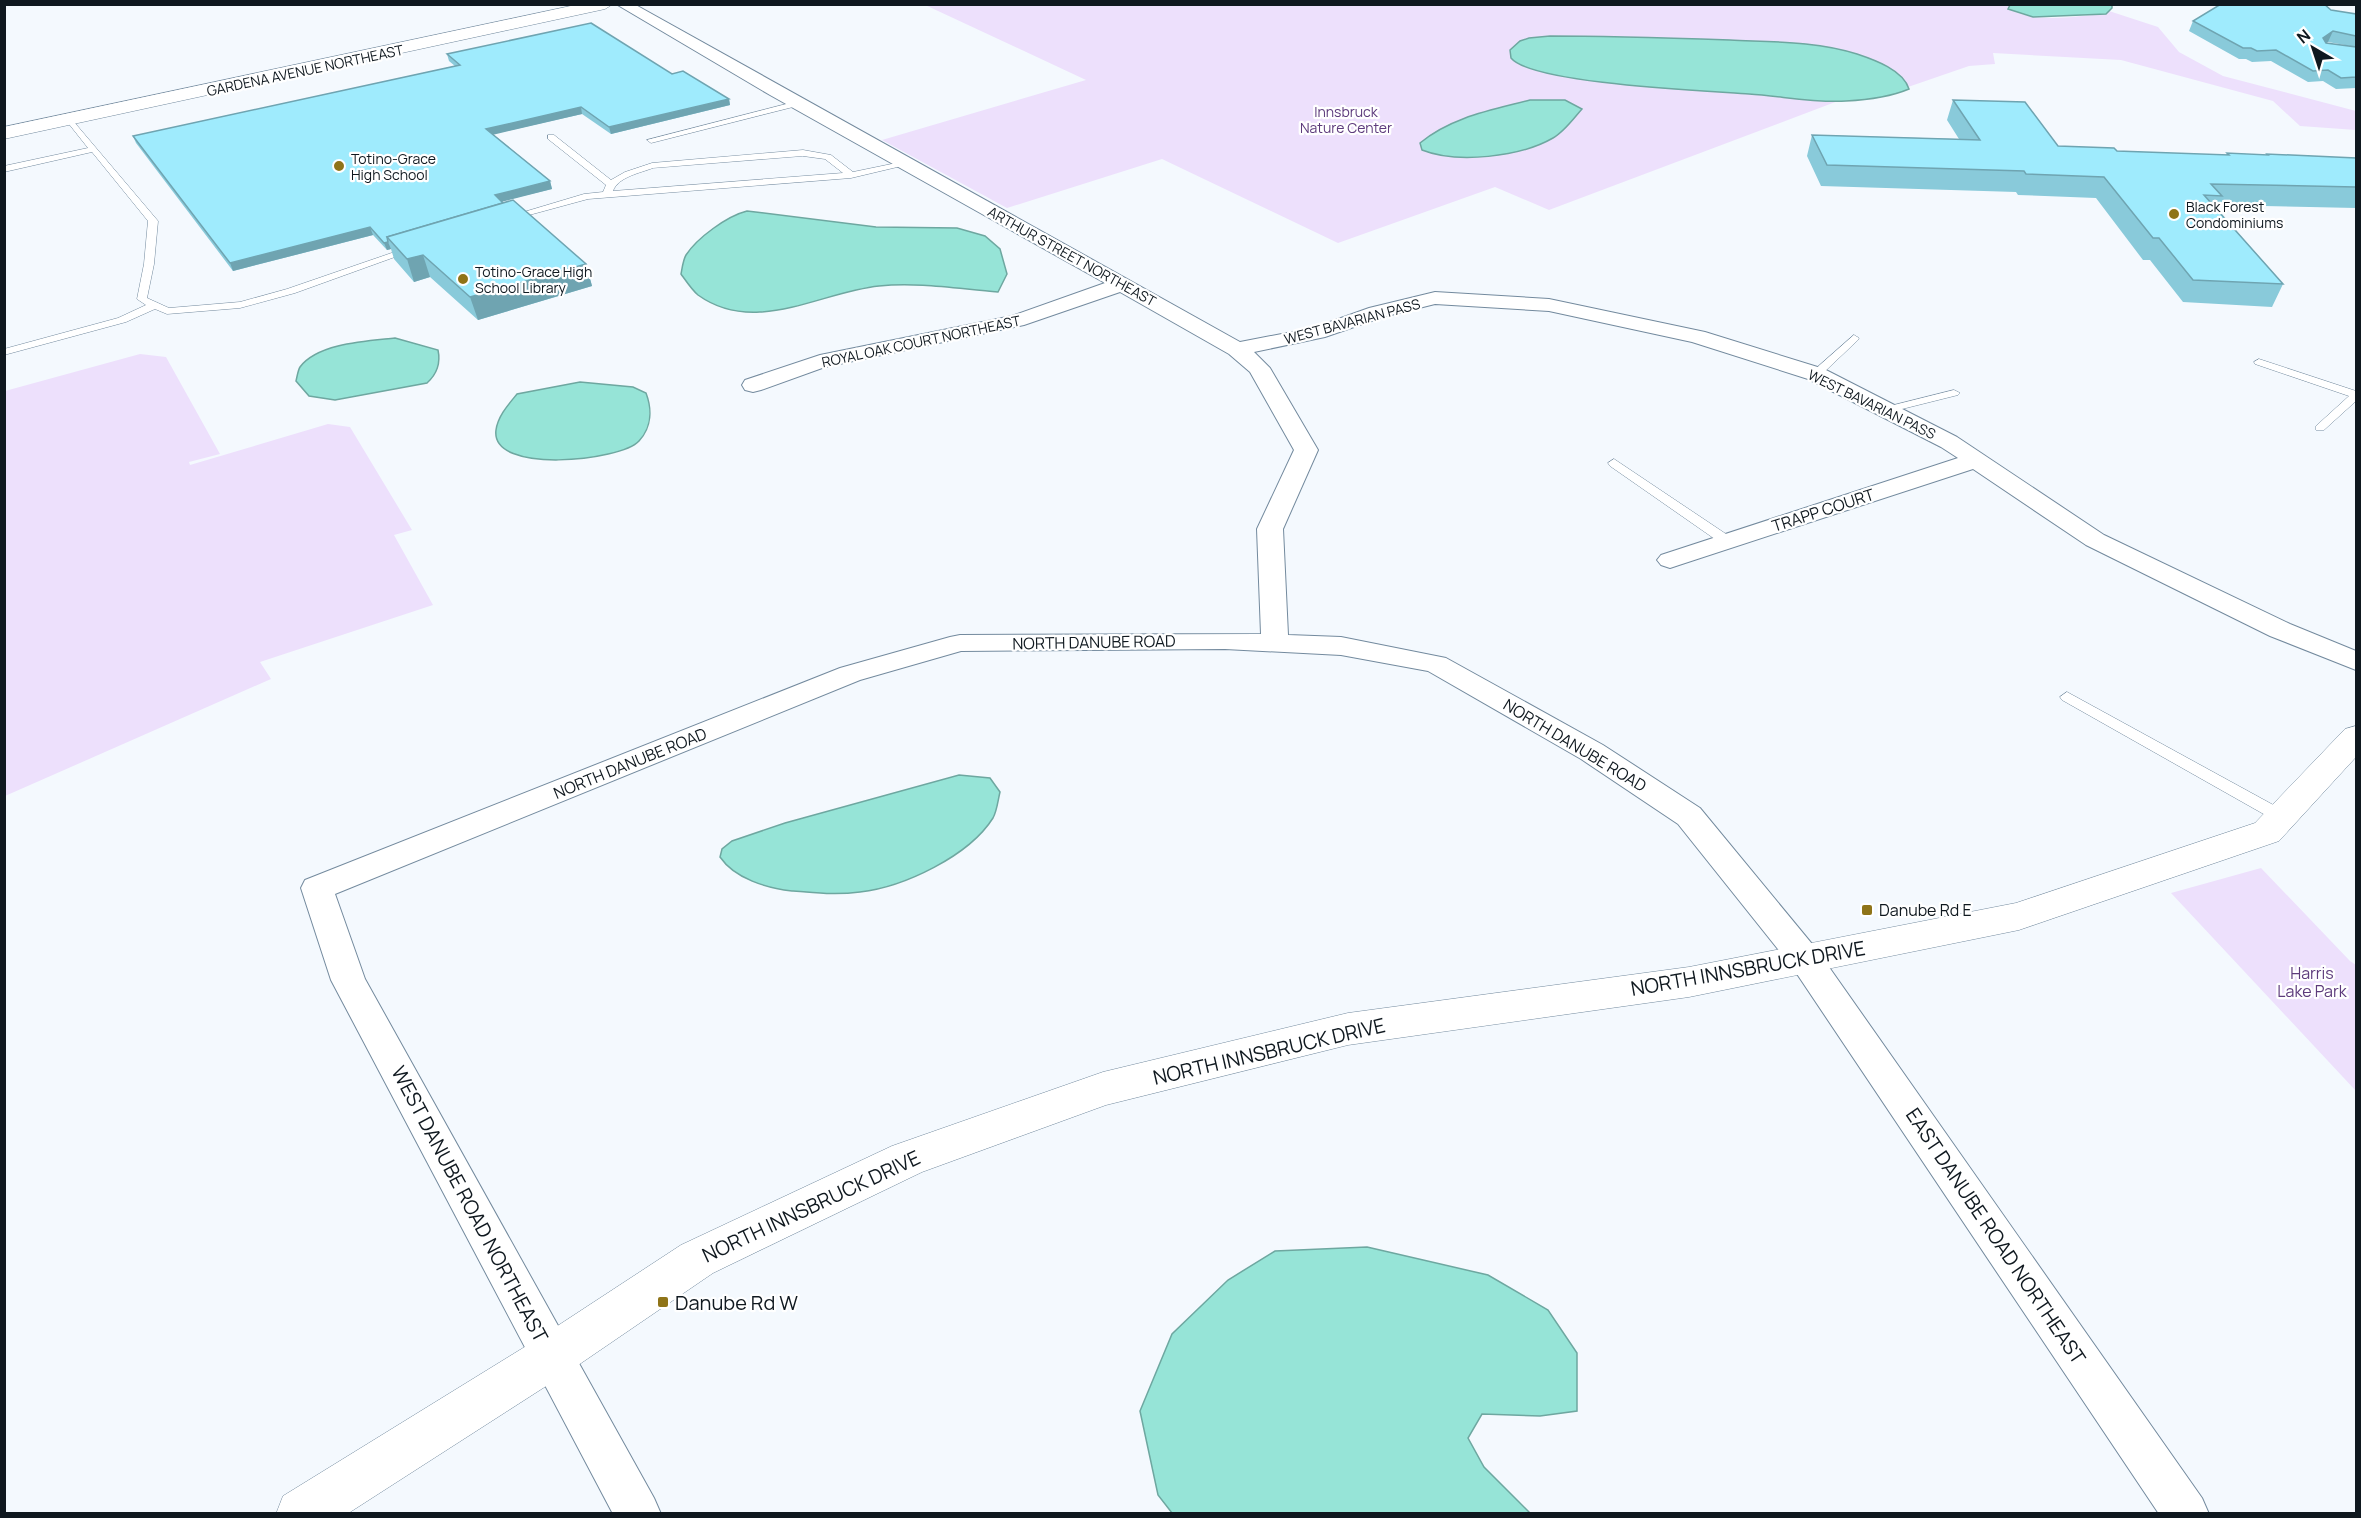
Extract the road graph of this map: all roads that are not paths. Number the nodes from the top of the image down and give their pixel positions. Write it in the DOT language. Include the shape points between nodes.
graph roads {
  1 [pos="605,4"];
  2 [pos="623,4"];
  3 [pos="794,104"];
  4 [pos="69,119"];
  5 [pos="4,133"];
  6 [pos="551,138"];
  7 [pos="651,140"];
  8 [pos="93,149"];
  9 [pos="906,164"];
  10 [pos="4,169"];
  11 [pos="851,175"];
  12 [pos="611,184"];
  13 [pos="607,194"];
  14 [pos="498,223"];
  15 [pos="420,246"];
  16 [pos="1122,284"];
  17 [pos="155,305"];
  18 [pos="1854,338"];
  19 [pos="1237,349"];
  20 [pos="4,352"];
  21 [pos="2259,362"];
  22 [pos="1816,374"];
  23 [pos="753,385"];
  24 [pos="1954,393"];
  25 [pos="2356,396"];
  26 [pos="1886,410"];
  27 [pos="2320,428"];
  28 [pos="1977,460"];
  29 [pos="1614,463"];
  30 [pos="1727,541"];
  31 [pos="1670,560"];
  32 [pos="1275,643"];
  33 [pos="2356,661"];
  34 [pos="2067,697"];
  35 [pos="2356,737"];
  36 [pos="2282,817"];
  37 [pos="317,888"];
  38 [pos="1805,959"];
  39 [pos="552,1356"];
  40 [pos="300,1514"];
  41 [pos="638,1514"];
  42 [pos="2186,1514"];
  1 -- 4 [label="street, GARDENA AVENUE NORTHEAST"];
  2 -- 3 [label="street, ARTHUR STREET NORTHEAST"];
  3 -- 7 [label="lane"];
  3 -- 9 [label="street, ARTHUR STREET NORTHEAST"];
  4 -- 5 [label="street, GARDENA AVENUE NORTHEAST"];
  4 -- 8 [label="lane"];
  6 -- 12 [label="lane"];
  8 -- 10 [label="lane"];
  8 -- 17 [label="lane" via="153,221 142,299"];
  9 -- 11 [label="lane"];
  9 -- 16 [label="street, ARTHUR STREET NORTHEAST"];
  11 -- 12 [label="lane" via="828,157 803,153 652,166"];
  11 -- 13 [label="lane"];
  12 -- 13 [label="lane"];
  13 -- 14 [label="lane" via="587,196"];
  15 -- 17 [label="lane" via="240,305 167,311"];
  16 -- 19 [label="street, ARTHUR STREET NORTHEAST"];
  16 -- 23 [label="street, ROYAL OAK COURT NORTHEAST" via="1017,321 820,362"];
  17 -- 20 [label="lane" via="123,320"];
  18 -- 22 [label="lane"];
  19 -- 22 [label="street, WEST BAVARIAN PASS" via="1318,333 1376,312 1435,298 1549,305 1697,337"];
  19 -- 32 [label="street, ARTHUR STREET NORTHEAST" via="1259,368 1306,450 1270,529"];
  21 -- 25 [label="lane"];
  22 -- 26 [label="street, WEST BAVARIAN PASS"];
  24 -- 26 [label="lane"];
  25 -- 27 [label="lane"];
  26 -- 28 [label="street, WEST BAVARIAN PASS"];
  28 -- 30 [label="street, TRAPP COURT"];
  28 -- 33 [label="street, WEST BAVARIAN PASS" via="2095,540 2280,630"];
  29 -- 30 [label="lane"];
  30 -- 31 [label="street, TRAPP COURT"];
  32 -- 37 [label="street, NORTH DANUBE ROAD" via="960,644 850,675"];
  32 -- 38 [label="street, NORTH DANUBE ROAD" via="1341,646 1436,664 1592,752 1689,816"];
  34 -- 36 [label="lane"];
  35 -- 36 [label="street, NORTH INNSBRUCK DRIVE"];
  36 -- 38 [label="street, NORTH INNSBRUCK DRIVE" via="2267,832 2019,916"];
  37 -- 39 [label="street, WEST DANUBE ROAD NORTHEAST" via="348,980"];
  38 -- 39 [label="street, NORTH INNSBRUCK DRIVE" via="1689,982 1348,1029 1103,1089 907,1159 697,1259"];
  38 -- 42 [label="street, EAST DANUBE ROAD NORTHEAST"];
  39 -- 40 [label="street, NORTH INNSBRUCK DRIVE"];
  39 -- 41 [label="street, WEST DANUBE ROAD NORTHEAST"];
}
